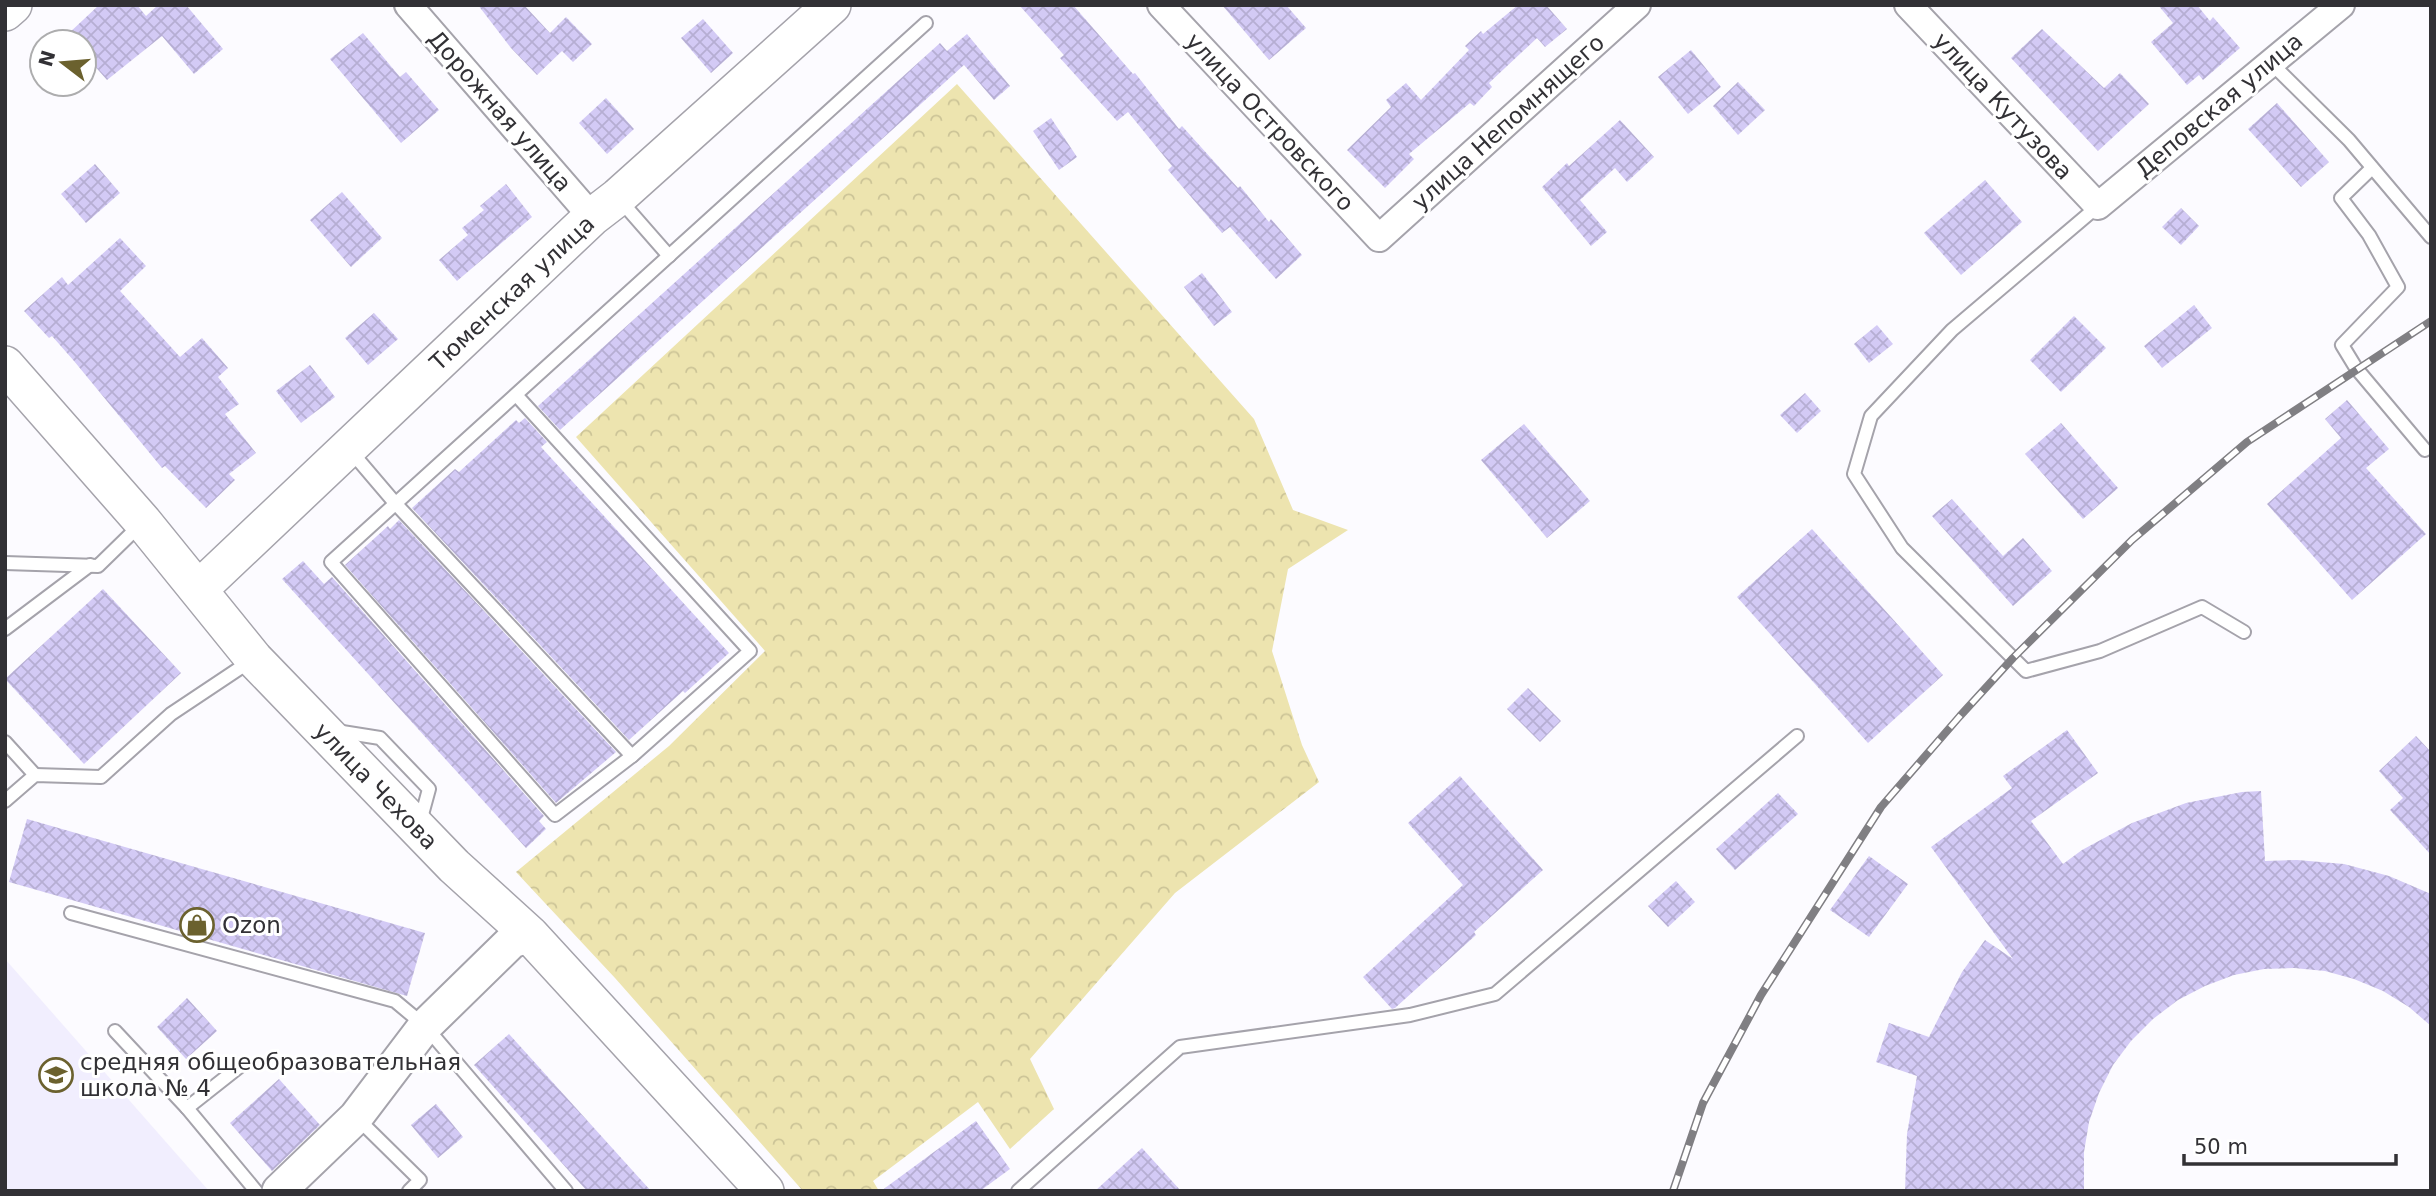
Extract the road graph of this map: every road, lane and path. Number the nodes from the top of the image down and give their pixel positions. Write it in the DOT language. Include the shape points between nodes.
graph roads {
  1 [pos="13,5"];
  2 [pos="408,5"];
  3 [pos="832,5"];
  4 [pos="1161,5"];
  5 [pos="1637,5"];
  6 [pos="1908,5"];
  7 [pos="2341,5"];
  8 [pos="5,12"];
  9 [pos="926,23"];
  10 [pos="2270,62"];
  11 [pos="2372,168"];
  12 [pos="2098,206"];
  13 [pos="605,207"];
  14 [pos="2431,237"];
  15 [pos="1379,238"];
  16 [pos="669,256"];
  17 [pos="5,365"];
  18 [pos="517,396"];
  19 [pos="348,448"];
  20 [pos="2425,450"];
  21 [pos="395,503"];
  22 [pos="143,522"];
  23 [pos="5,563"];
  24 [pos="90,565"];
  25 [pos="199,589"];
  26 [pos="5,629"];
  27 [pos="2244,632"];
  28 [pos="254,659"];
  29 [pos="1797,736"];
  30 [pos="5,742"];
  31 [pos="632,756"];
  32 [pos="35,775"];
  33 [pos="5,801"];
  34 [pos="71,913"];
  35 [pos="530,935"];
  36 [pos="425,1026"];
  37 [pos="115,1031"];
  38 [pos="244,1063"];
  39 [pos="187,1108"];
  40 [pos="356,1117"];
  41 [pos="256,1191"];
  42 [pos="279,1191"];
  43 [pos="409,1191"];
  44 [pos="566,1191"];
  45 [pos="765,1191"];
  46 [pos="1018,1191"];
  1 -- 8 [label="main road"];
  2 -- 13 [label="street, Дорожная улица"];
  3 -- 13 [label="main road, Тюменская улица"];
  4 -- 15 [label="street, улица Островского"];
  5 -- 15 [label="street, улица Непомнящего"];
  6 -- 12 [label="street, улица Кутузова"];
  7 -- 10 [label="street, Деповская улица"];
  9 -- 16 [label="lane"];
  10 -- 11 [label="lane"];
  10 -- 12 [label="street, Деповская улица"];
  11 -- 14 [label="lane"];
  11 -- 20 [label="lane" via="2341,198 2369,235 2398,287 2342,345"];
  12 -- 27 [label="lane" via="1952,330 1871,416 1854,474 1902,548 2025,671 2100,651 2202,607"];
  13 -- 16 [label="lane"];
  13 -- 19 [label="main road, Тюменская улица"];
  16 -- 18 [label="lane"];
  17 -- 22 [label="main road, улица Чехова"];
  18 -- 21 [label="lane"];
  18 -- 31 [label="lane" via="750,651"];
  19 -- 21 [label="lane"];
  19 -- 25 [label="main road, Тюменская улица"];
  21 -- 31 [label="lane"];
  21 -- 31 [label="lane" via="331,562 555,815"];
  22 -- 24 [label="lane" via="98,566"];
  22 -- 25 [label="main road, улица Чехова"];
  23 -- 24 [label="lane"];
  24 -- 26 [label="lane"];
  25 -- 28 [label="main road, улица Чехова"];
  28 -- 32 [label="lane" via="171,715 101,777"];
  28 -- 35 [label="main road, улица Чехова" via="454,866"];
  29 -- 46 [label="lane" via="1495,994 1410,1015 1180,1047"];
  30 -- 32 [label="lane"];
  32 -- 33 [label="lane"];
  34 -- 36 [label="lane" via="395,1002"];
  35 -- 36 [label="street" via="512,942"];
  35 -- 45 [label="main road, улица Чехова"];
  36 -- 40 [label="street"];
  36 -- 44 [label="lane"];
  37 -- 39 [label="lane"];
  38 -- 39 [label="lane"];
  39 -- 41 [label="lane"];
  40 -- 42 [label="street"];
  40 -- 43 [label="lane" via="420,1180"];
}
